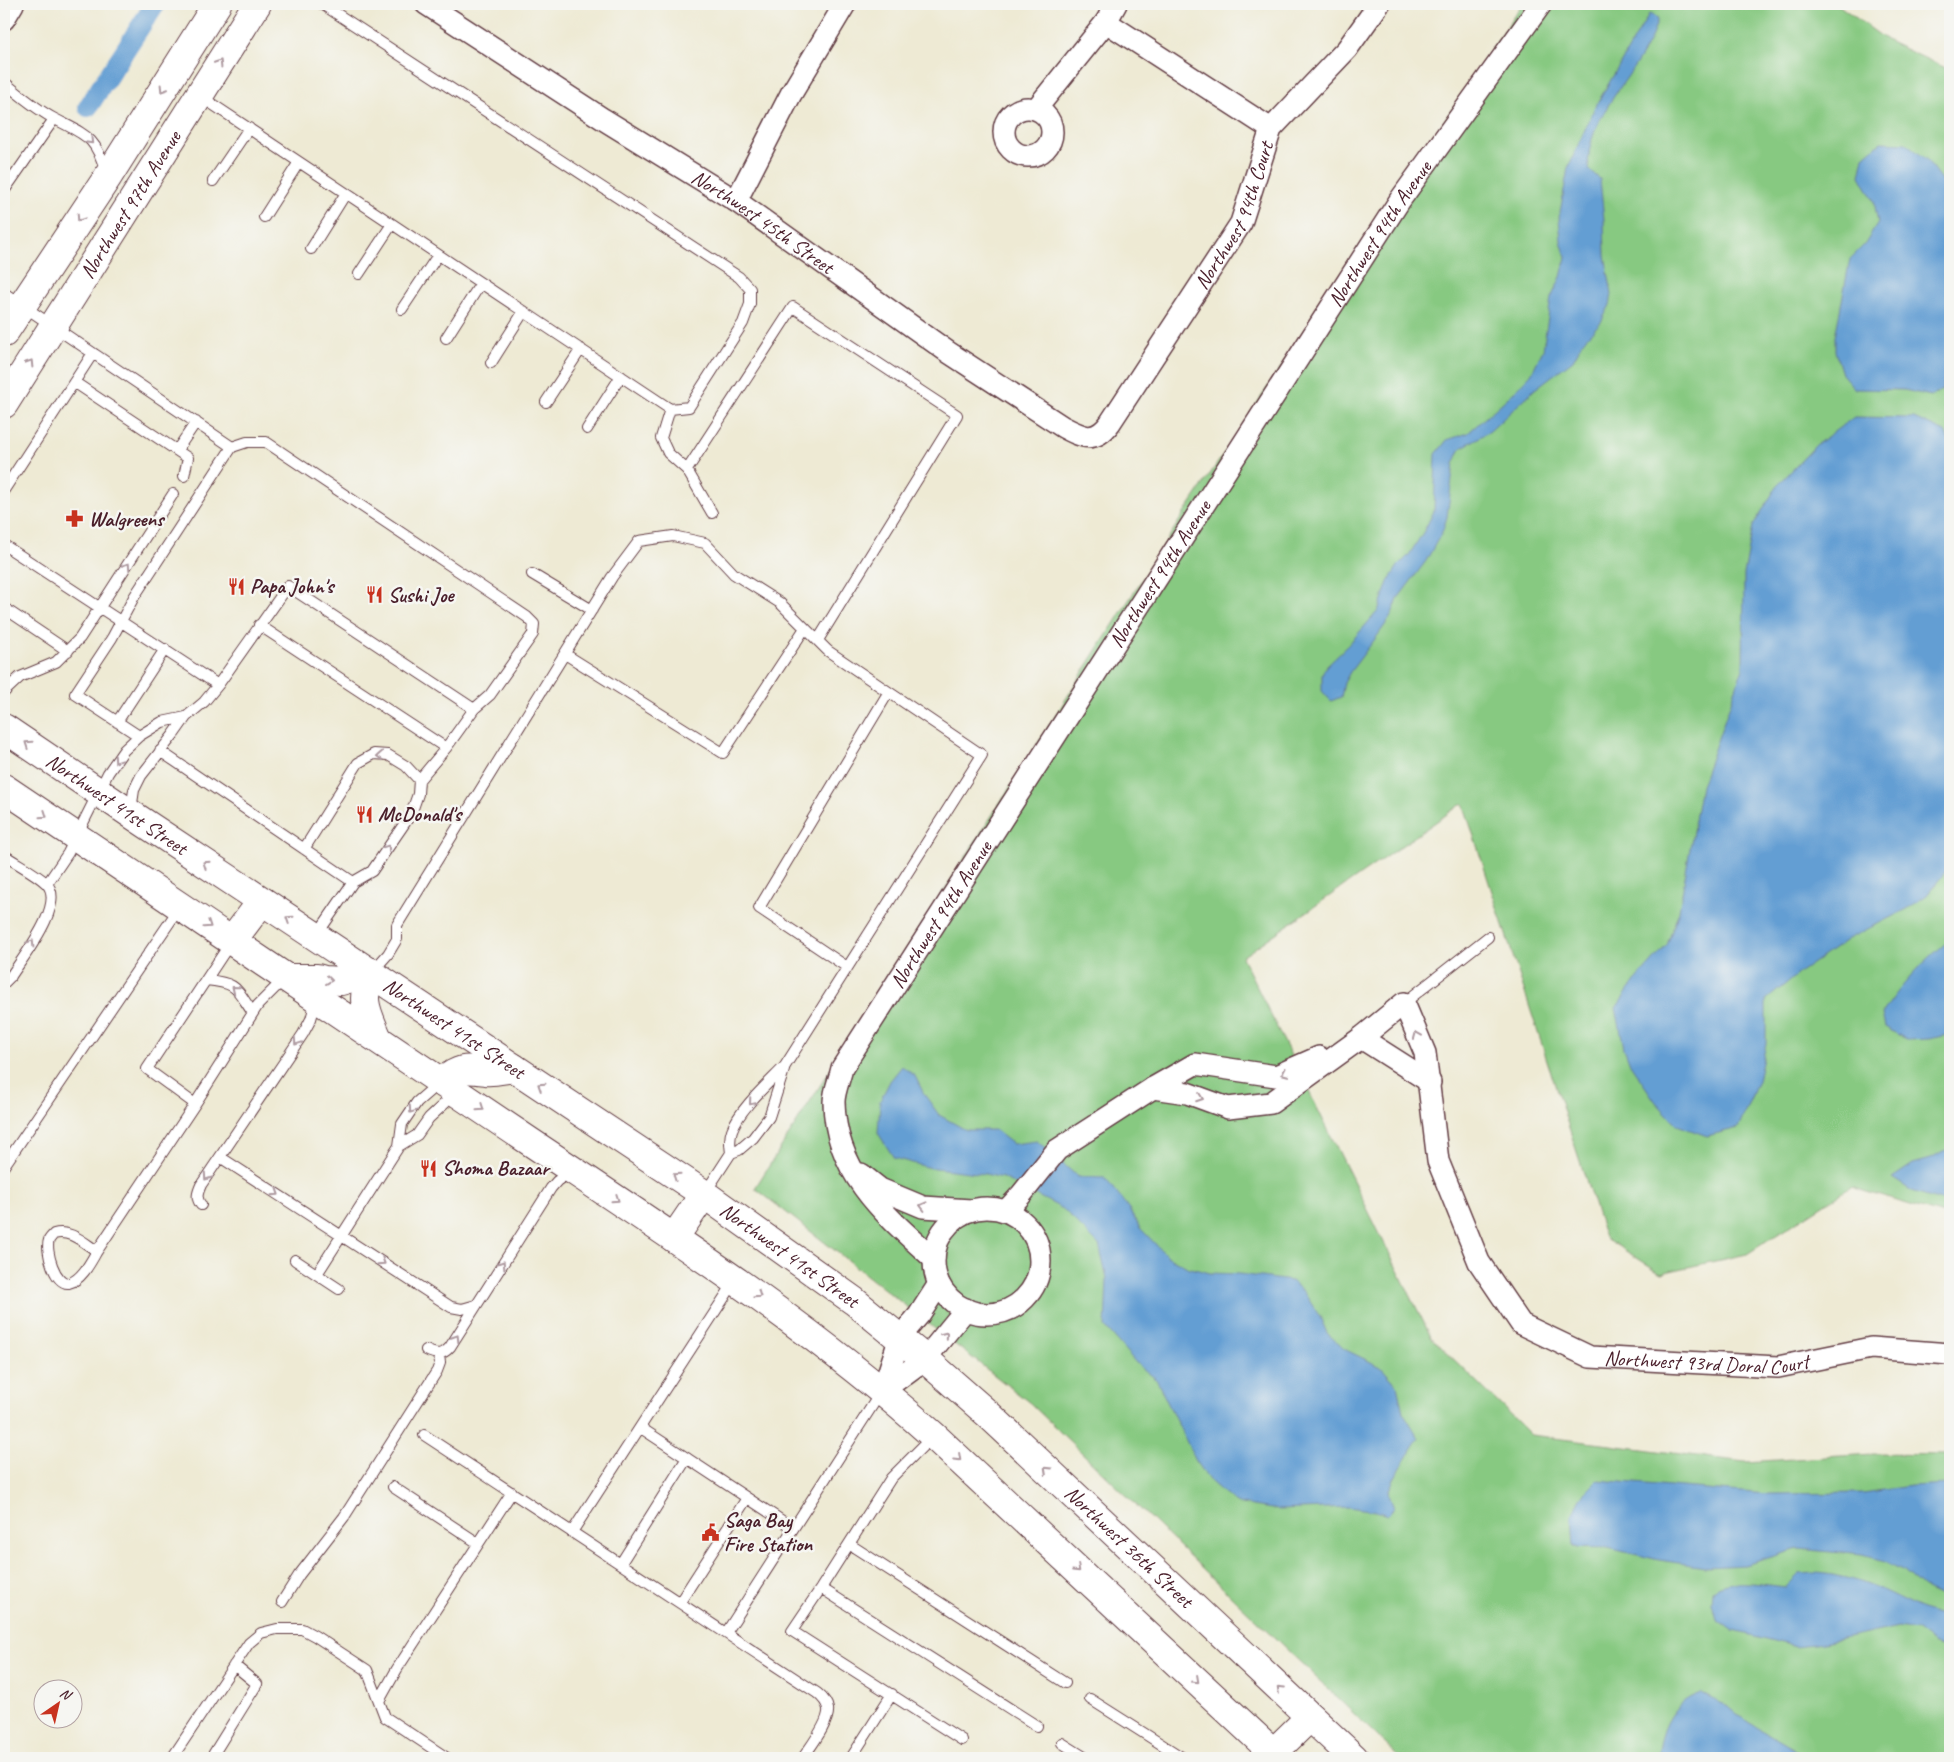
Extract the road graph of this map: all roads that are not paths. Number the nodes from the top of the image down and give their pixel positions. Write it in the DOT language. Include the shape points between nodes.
graph roads {
  1 [pos="13,4"];
  2 [pos="217,4"];
  3 [pos="257,4"];
  4 [pos="322,4"];
  5 [pos="426,4"];
  6 [pos="845,4"];
  7 [pos="1379,4"];
  8 [pos="1541,4"];
  9 [pos="1111,13"];
  10 [pos="4,19"];
  11 [pos="4,82"];
  12 [pos="199,95"];
  13 [pos="1036,109"];
  14 [pos="54,119"];
  15 [pos="249,128"];
  16 [pos="1271,129"];
  17 [pos="299,162"];
  18 [pos="107,178"];
  19 [pos="213,182"];
  20 [pos="4,190"];
  21 [pos="346,193"];
  22 [pos="736,201"];
  23 [pos="264,217"];
  24 [pos="392,224"];
  25 [pos="311,249"];
  26 [pos="438,255"];
  27 [pos="359,274"];
  28 [pos="481,283"];
  29 [pos="13,299"];
  30 [pos="402,309"];
  31 [pos="524,311"];
  32 [pos="53,326"];
  33 [pos="4,333"];
  34 [pos="446,338"];
  35 [pos="581,349"];
  36 [pos="93,353"];
  37 [pos="491,363"];
  38 [pos="621,376"];
  39 [pos="74,382"];
  40 [pos="546,402"];
  41 [pos="4,404"];
  42 [pos="670,409"];
  43 [pos="196,422"];
  44 [pos="587,429"];
  45 [pos="1098,434"];
  46 [pos="232,447"];
  47 [pos="177,450"];
  48 [pos="687,470"];
  49 [pos="184,476"];
  50 [pos="4,490"];
  51 [pos="173,494"];
  52 [pos="712,513"];
  53 [pos="4,545"];
  54 [pos="532,574"];
  55 [pos="4,608"];
  56 [pos="101,608"];
  57 [pos="592,610"];
  58 [pos="121,621"];
  59 [pos="259,625"];
  60 [pos="805,628"];
  61 [pos="818,640"];
  62 [pos="165,650"];
  63 [pos="68,651"];
  64 [pos="565,654"];
  65 [pos="218,685"];
  66 [pos="4,692"];
  67 [pos="888,693"];
  68 [pos="474,709"];
  69 [pos="186,717"];
  70 [pos="117,722"];
  71 [pos="4,728"];
  72 [pos="139,736"];
  73 [pos="446,748"];
  74 [pos="160,751"];
  75 [pos="419,780"];
  76 [pos="4,788"];
  77 [pos="98,792"];
  78 [pos="131,814"];
  79 [pos="76,837"];
  80 [pos="304,849"];
  81 [pos="4,855"];
  82 [pos="353,882"];
  83 [pos="47,884"];
  84 [pos="262,901"];
  85 [pos="180,906"];
  86 [pos="316,936"];
  87 [pos="1488,937"];
  88 [pos="232,941"];
  89 [pos="847,967"];
  90 [pos="371,972"];
  91 [pos="286,978"];
  92 [pos="206,980"];
  93 [pos="4,983"];
  94 [pos="317,998"];
  95 [pos="1404,1003"];
  96 [pos="253,1013"];
  97 [pos="1361,1038"];
  98 [pos="378,1039"];
  99 [pos="785,1066"];
  100 [pos="514,1068"];
  101 [pos="1430,1082"];
  102 [pos="449,1087"];
  103 [pos="1153,1088"];
  104 [pos="195,1104"];
  105 [pos="399,1146"];
  106 [pos="732,1153"];
  107 [pos="220,1157"];
  108 [pos="847,1163"];
  109 [pos="4,1166"];
  110 [pos="574,1170"];
  111 [pos="704,1194"];
  112 [pos="201,1205"];
  113 [pos="971,1210"];
  114 [pos="1006,1212"];
  115 [pos="341,1236"];
  116 [pos="674,1238"];
  117 [pos="98,1251"];
  118 [pos="934,1259"];
  119 [pos="295,1260"];
  120 [pos="317,1274"];
  121 [pos="735,1280"];
  122 [pos="939,1284"];
  123 [pos="339,1289"];
  124 [pos="476,1305"];
  125 [pos="966,1309"];
  126 [pos="900,1337"];
  127 [pos="426,1350"];
  128 [pos="440,1354"];
  129 [pos="1950,1354"];
  130 [pos="925,1358"];
  131 [pos="883,1390"];
  132 [pos="641,1428"];
  133 [pos="424,1435"];
  134 [pos="934,1436"];
  135 [pos="687,1458"];
  136 [pos="393,1487"];
  137 [pos="512,1492"];
  138 [pos="746,1498"];
  139 [pos="793,1528"];
  140 [pos="572,1532"];
  141 [pos="478,1543"];
  142 [pos="849,1544"];
  143 [pos="621,1563"];
  144 [pos="821,1588"];
  145 [pos="282,1602"];
  146 [pos="680,1602"];
  147 [pos="726,1633"];
  148 [pos="234,1666"];
  149 [pos="1065,1683"];
  150 [pos="892,1694"];
  151 [pos="1090,1699"];
  152 [pos="379,1700"];
  153 [pos="1310,1717"];
  154 [pos="1037,1726"];
  155 [pos="962,1740"];
  156 [pos="1062,1743"];
  157 [pos="1274,1757"];
  158 [pos="172,1758"];
  159 [pos="211,1758"];
  160 [pos="447,1758"];
  161 [pos="803,1758"];
  162 [pos="852,1758"];
  163 [pos="1086,1758"];
  164 [pos="1183,1758"];
  165 [pos="1354,1758"];
  1 -- 10 [label="street"];
  2 -- 18 [label="main road, Northwest 97th Avenue, one-way"];
  12 -- 3 [label="main road, Northwest 97th Avenue, one-way"];
  4 -- 42 [label="lane" via="740,277 750,289 750,304 743,323 689,406"];
  5 -- 22 [label="street, Northwest 45th Street"];
  6 -- 22 [label="street" via="791,94"];
  7 -- 16 [label="street, Northwest 94th Court" via="1346,49"];
  8 -- 108 [label="street, Northwest 94th Avenue" via="1400,200 842,1068 834,1100"];
  9 -- 13 [label="street"];
  9 -- 16 [label="street"];
  11 -- 14 [label="lane"];
  12 -- 15 [label="lane"];
  12 -- 32 [label="main road, Northwest 97th Avenue"];
  14 -- 18 [label="lane, one-way" via="76,129 95,146 101,154"];
  14 -- 20 [label="lane"];
  15 -- 17 [label="lane"];
  15 -- 19 [label="lane"];
  16 -- 45 [label="street, Northwest 94th Court" via="1241,223 1110,423"];
  17 -- 21 [label="lane"];
  17 -- 23 [label="lane"];
  18 -- 29 [label="main road, Northwest 97th Avenue, one-way"];
  21 -- 24 [label="lane"];
  21 -- 25 [label="lane"];
  22 -- 45 [label="street, Northwest 45th Street" via="948,352 1055,421 1083,437"];
  24 -- 26 [label="lane"];
  24 -- 27 [label="lane"];
  26 -- 28 [label="lane"];
  26 -- 30 [label="lane"];
  28 -- 31 [label="lane"];
  28 -- 34 [label="lane"];
  29 -- 32 [label="lane"];
  29 -- 33 [label="main road, Northwest 97th Avenue"];
  31 -- 35 [label="lane"];
  31 -- 37 [label="lane"];
  32 -- 36 [label="lane"];
  41 -- 32 [label="main road, Northwest 97th Avenue, one-way"];
  35 -- 38 [label="lane"];
  35 -- 40 [label="lane"];
  36 -- 39 [label="lane"];
  36 -- 43 [label="lane"];
  38 -- 42 [label="lane"];
  38 -- 44 [label="lane"];
  39 -- 47 [label="lane"];
  39 -- 50 [label="lane"];
  42 -- 48 [label="lane" via="661,438 668,453"];
  43 -- 46 [label="lane"];
  43 -- 47 [label="lane"];
  46 -- 58 [label="lane"];
  46 -- 68 [label="lane" via="247,442 266,442 528,617 534,624 533,634 490,696"];
  47 -- 49 [label="lane" via="188,458"];
  48 -- 52 [label="lane"];
  48 -- 61 [label="lane" via="793,307 957,415"];
  56 -- 51 [label="lane, one-way"];
  53 -- 56 [label="lane"];
  54 -- 57 [label="lane"];
  55 -- 63 [label="lane"];
  56 -- 58 [label="lane"];
  56 -- 63 [label="lane"];
  57 -- 60 [label="lane" via="639,541 673,536 705,543 734,574 780,604"];
  57 -- 64 [label="lane"];
  58 -- 62 [label="lane"];
  58 -- 70 [label="lane" via="75,694"];
  59 -- 65 [label="lane"];
  59 -- 68 [label="lane" via="288,586"];
  59 -- 73 [label="lane"];
  60 -- 61 [label="lane"];
  60 -- 64 [label="lane" via="723,753"];
  61 -- 67 [label="lane" via="828,651"];
  62 -- 65 [label="lane"];
  62 -- 70 [label="lane"];
  63 -- 66 [label="lane" via="46,668 20,677"];
  64 -- 90 [label="lane" via="397,925 397,939 388,954"];
  65 -- 69 [label="lane"];
  67 -- 89 [label="lane" via="759,908"];
  67 -- 89 [label="lane" via="982,755"];
  68 -- 73 [label="lane"];
  69 -- 72 [label="lane" via="162,722"];
  69 -- 74 [label="lane"];
  70 -- 72 [label="lane"];
  77 -- 71 [label="main road, Northwest 41st Street, one-way"];
  72 -- 77 [label="lane, one-way" via="124,750"];
  73 -- 75 [label="lane"];
  74 -- 78 [label="lane" via="134,790"];
  74 -- 80 [label="lane"];
  75 -- 80 [label="lane, one-way" via="406,766 388,755 374,754 358,763"];
  82 -- 75 [label="lane, one-way" via="372,871 411,814"];
  76 -- 79 [label="main road, one-way"];
  77 -- 78 [label="main road, Northwest 41st Street"];
  77 -- 79 [label="lane"];
  84 -- 78 [label="main road, Northwest 41st Street, one-way"];
  79 -- 83 [label="lane"];
  79 -- 85 [label="main road"];
  80 -- 82 [label="lane"];
  81 -- 83 [label="lane"];
  82 -- 86 [label="lane"];
  93 -- 83 [label="lane, one-way" via="49,913 52,894"];
  86 -- 84 [label="main road, Northwest 41st Street, one-way"];
  84 -- 88 [label="main road"];
  85 -- 88 [label="main road, one-way"];
  85 -- 109 [label="lane"];
  86 -- 90 [label="main road, Northwest 41st Street"];
  87 -- 95 [label="lane"];
  88 -- 91 [label="main road"];
  88 -- 92 [label="lane"];
  89 -- 99 [label="lane"];
  91 -- 90 [label="main road, one-way" via="341,981"];
  90 -- 98 [label="main road" via="364,997"];
  90 -- 100 [label="main road, Northwest 41st Street"];
  91 -- 94 [label="main road"];
  91 -- 96 [label="lane" via="265,996"];
  96 -- 92 [label="lane, one-way" via="234,987"];
  92 -- 104 [label="lane" via="147,1069"];
  94 -- 98 [label="main road"];
  94 -- 107 [label="lane, one-way" via="314,1013 303,1034"];
  95 -- 97 [label="street"];
  101 -- 95 [label="street, Northwest 93rd Doral Court, one-way" via="1425,1053"];
  96 -- 104 [label="lane"];
  97 -- 101 [label="street"];
  97 -- 103 [label="street, one-way" via="1276,1076 1195,1064"];
  103 -- 97 [label="street, one-way" via="1187,1094 1228,1108 1271,1103"];
  98 -- 102 [label="main road"];
  99 -- 106 [label="lane" via="769,1117 753,1138"];
  99 -- 106 [label="lane, one-way" via="750,1102 732,1129 729,1140"];
  100 -- 102 [label="main road" via="486,1071 466,1068 458,1071"];
  111 -- 100 [label="main road, Northwest 41st Street, one-way"];
  101 -- 129 [label="street, Northwest 93rd Doral Court" via="1438,1161 1479,1262 1521,1324 1590,1357 1778,1367 1871,1348"];
  102 -- 105 [label="lane" via="417,1135"];
  102 -- 105 [label="lane, one-way" via="417,1102 402,1124"];
  102 -- 110 [label="main road, one-way"];
  103 -- 114 [label="street" via="1057,1150"];
  104 -- 117 [label="lane"];
  105 -- 115 [label="lane"];
  106 -- 111 [label="lane"];
  107 -- 112 [label="lane, one-way" via="197,1193"];
  107 -- 115 [label="lane, one-way"];
  113 -- 108 [label="street, one-way" via="924,1207 880,1189"];
  108 -- 118 [label="street, Northwest 94th Avenue" via="866,1193"];
  110 -- 116 [label="main road, one-way"];
  124 -- 110 [label="lane, one-way" via="551,1188"];
  111 -- 116 [label="main road"];
  111 -- 126 [label="main road, Northwest 41st Street"];
  113 -- 114 [label="street" via="989,1208"];
  113 -- 118 [label="street" via="943,1230"];
  114 -- 125 [label="street" via="1021,1220 1039,1250 1040,1268 1035,1285 1025,1299 1010,1309 994,1314"];
  115 -- 120 [label="lane"];
  115 -- 124 [label="lane, one-way" via="451,1307 462,1309"];
  116 -- 121 [label="main road"];
  117 -- 117 [label="lane" via="77,1279 62,1282 52,1265 49,1241 54,1234 69,1233"];
  118 -- 122 [label="street"];
  119 -- 120 [label="lane"];
  120 -- 123 [label="lane"];
  121 -- 131 [label="main road, one-way"];
  121 -- 132 [label="lane"];
  122 -- 125 [label="street" via="946,1295"];
  122 -- 126 [label="street"];
  128 -- 124 [label="lane, one-way" via="450,1347"];
  130 -- 125 [label="street, one-way"];
  126 -- 130 [label="main road, Northwest 36th Street"];
  126 -- 131 [label="street"];
  127 -- 128 [label="lane"];
  128 -- 145 [label="lane" via="437,1371 344,1517"];
  130 -- 131 [label="street"];
  153 -- 130 [label="main road, Northwest 36th Street, one-way"];
  131 -- 134 [label="main road"];
  131 -- 139 [label="lane"];
  132 -- 135 [label="lane"];
  132 -- 140 [label="lane"];
  133 -- 137 [label="lane"];
  134 -- 142 [label="lane" via="891,1478"];
  134 -- 157 [label="main road, one-way"];
  135 -- 138 [label="lane"];
  135 -- 143 [label="lane"];
  136 -- 141 [label="lane"];
  137 -- 140 [label="lane"];
  137 -- 141 [label="lane"];
  138 -- 139 [label="lane"];
  138 -- 146 [label="lane"];
  139 -- 147 [label="lane"];
  140 -- 143 [label="lane"];
  141 -- 152 [label="lane"];
  142 -- 144 [label="lane"];
  142 -- 149 [label="lane"];
  143 -- 146 [label="lane"];
  144 -- 150 [label="lane" via="792,1631"];
  144 -- 154 [label="lane"];
  146 -- 147 [label="lane"];
  147 -- 161 [label="lane" via="812,1688 826,1702 827,1716"];
  148 -- 152 [label="lane" via="249,1643 261,1634 277,1629 302,1629 367,1670"];
  148 -- 158 [label="lane"];
  148 -- 159 [label="lane" via="257,1684"];
  150 -- 155 [label="lane"];
  150 -- 162 [label="lane"];
  151 -- 164 [label="lane"];
  152 -- 160 [label="lane" via="385,1717"];
  153 -- 157 [label="main road"];
  153 -- 165 [label="main road, Northwest 36th Street"];
  156 -- 163 [label="lane"];
}
